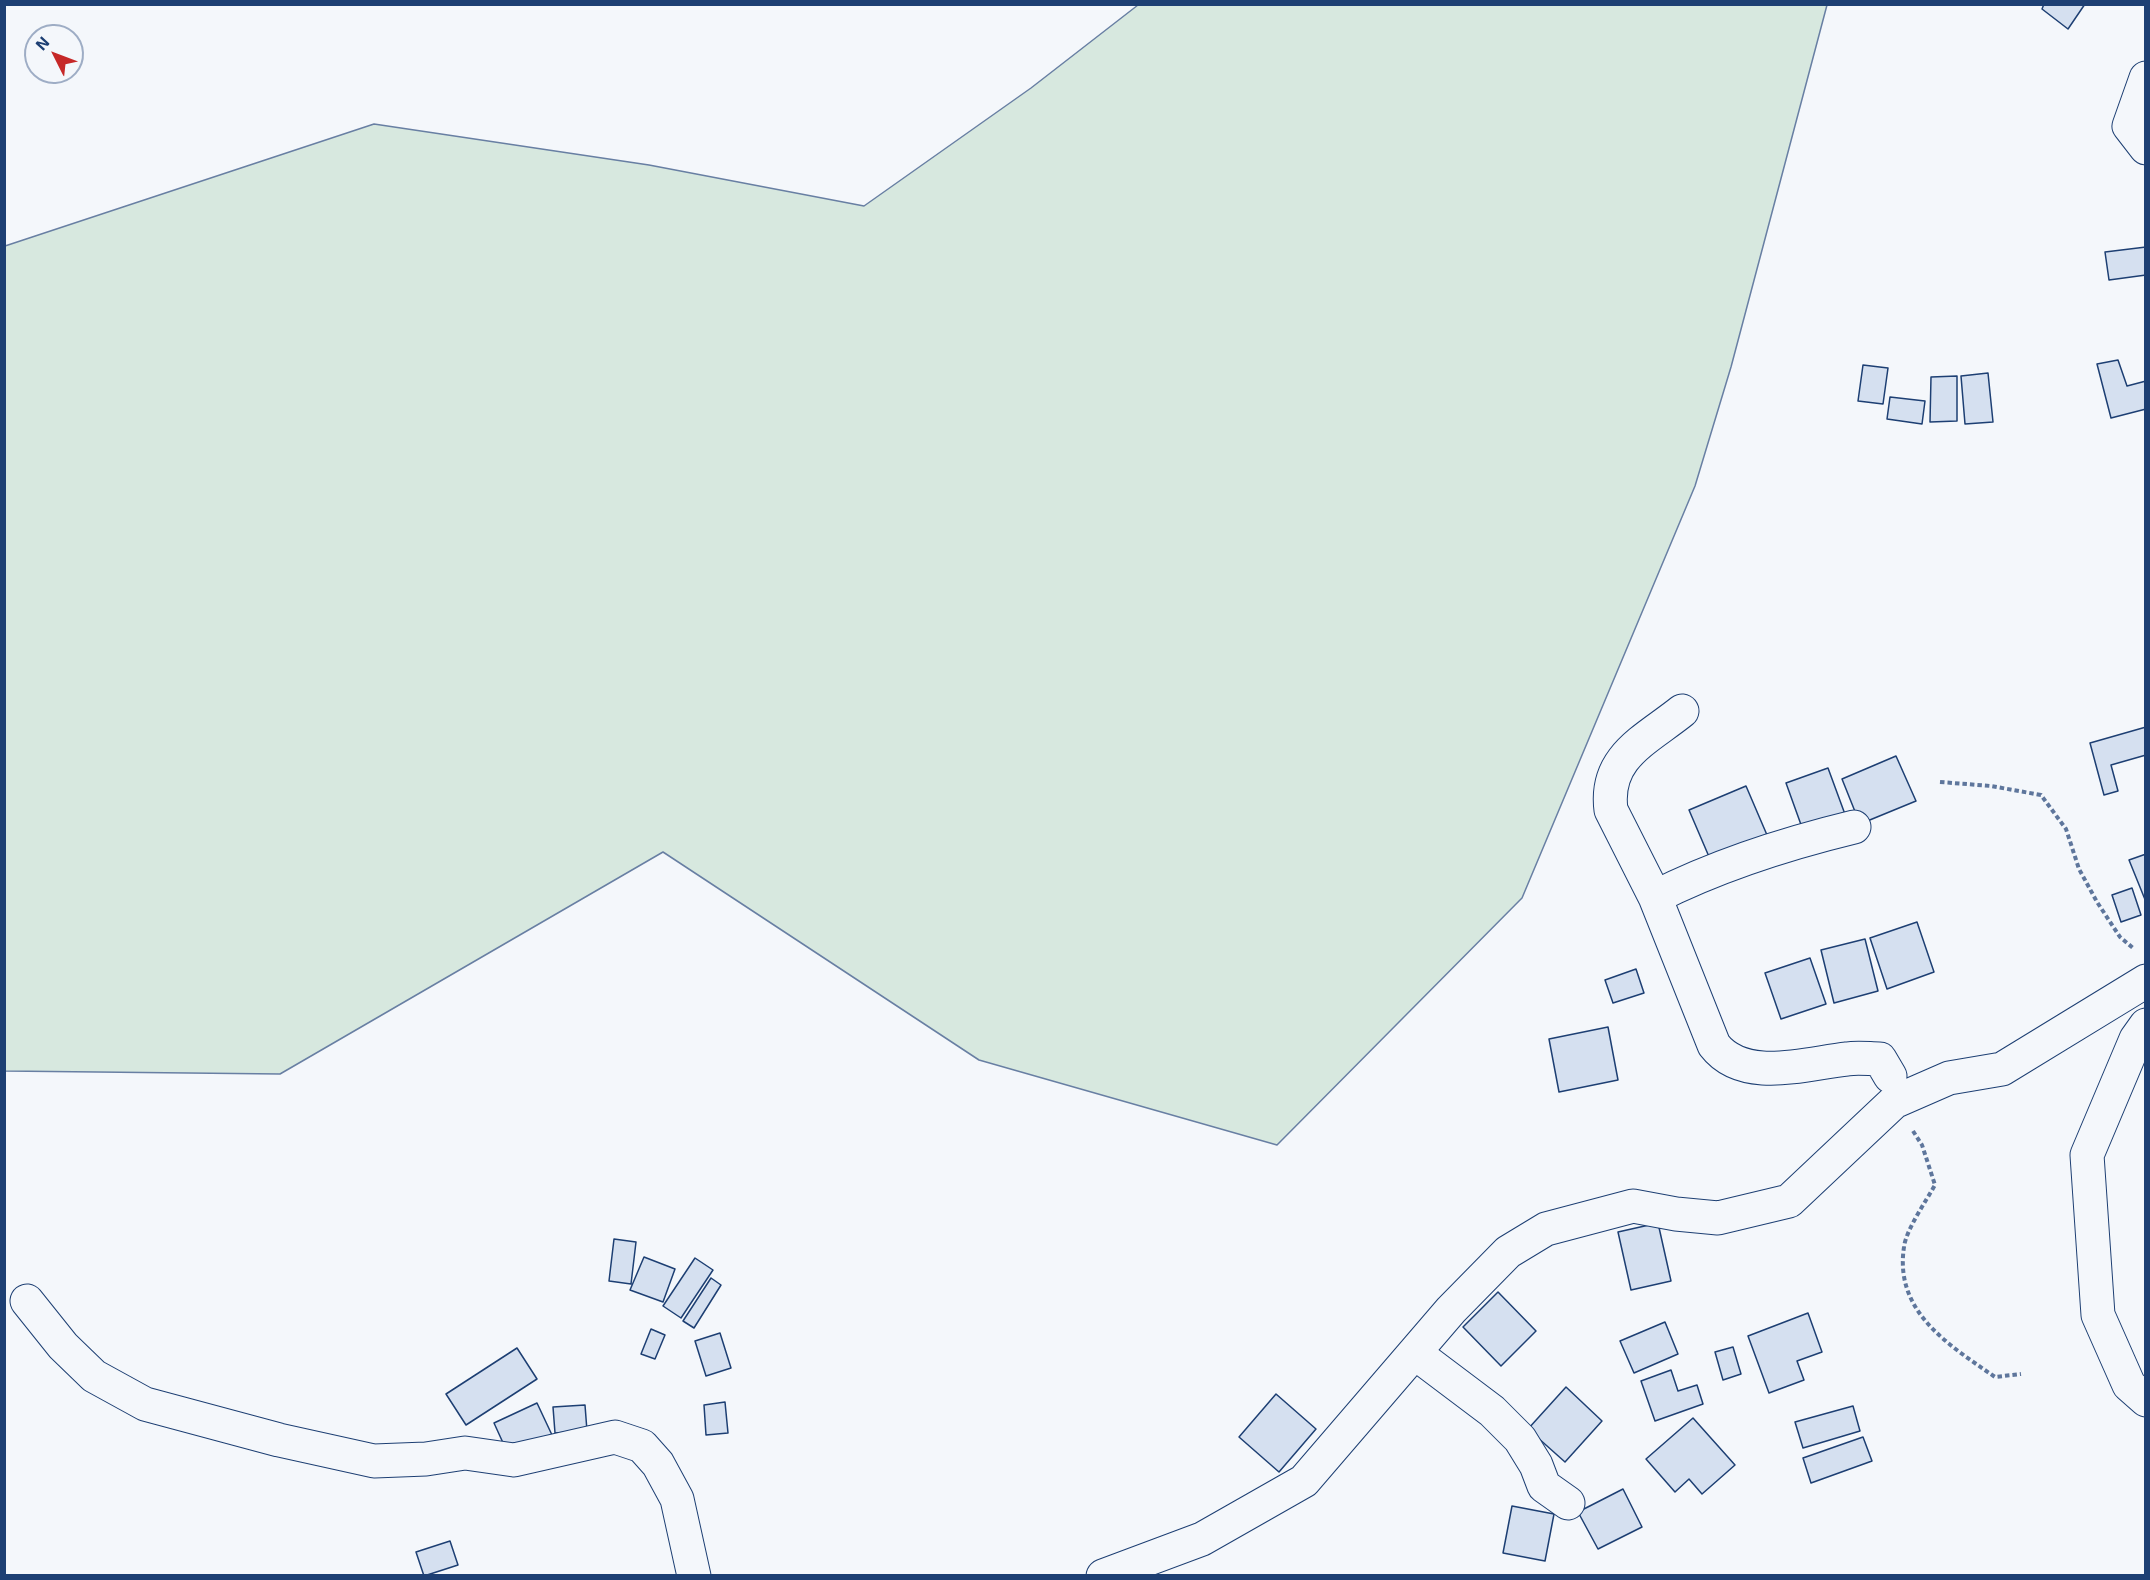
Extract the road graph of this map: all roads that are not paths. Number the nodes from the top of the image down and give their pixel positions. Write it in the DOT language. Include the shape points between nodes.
graph roads {
  1 [pos="2145,78"];
  2 [pos="2145,148"];
  3 [pos="1682,711"];
  4 [pos="1854,827"];
  5 [pos="1654,897"];
  6 [pos="2145,981"];
  7 [pos="2145,1025"];
  8 [pos="1892,1089"];
  9 [pos="27,1301"];
  10 [pos="1415,1353"];
  11 [pos="2145,1400"];
  12 [pos="1568,1503"];
  13 [pos="694,1575"];
  14 [pos="1103,1575"];
  1 -- 2 [label="street" via="2129,126"];
  3 -- 5 [label="street" via="1620,760 1609,795 1611,810"];
  4 -- 5 [label="street" via="1788,843 1698,876"];
  5 -- 8 [label="street" via="1714,1045 1723,1057 1735,1063 1787,1070 1849,1058 1880,1059"];
  6 -- 8 [label="street" via="2002,1069"];
  7 -- 11 [label="street" via="2087,1155 2098,1315 2129,1385"];
  8 -- 10 [label="street" via="1790,1201 1718,1218 1633,1206 1546,1230 1508,1252"];
  9 -- 13 [label="street" via="63,1346 94,1376 145,1404 279,1440 374,1461 465,1453 514,1460 615,1437 642,1446 658,1464 677,1499"];
  10 -- 12 [label="street" via="1492,1411 1520,1440 1544,1485"];
  10 -- 14 [label="street" via="1304,1481 1202,1539"];
}
